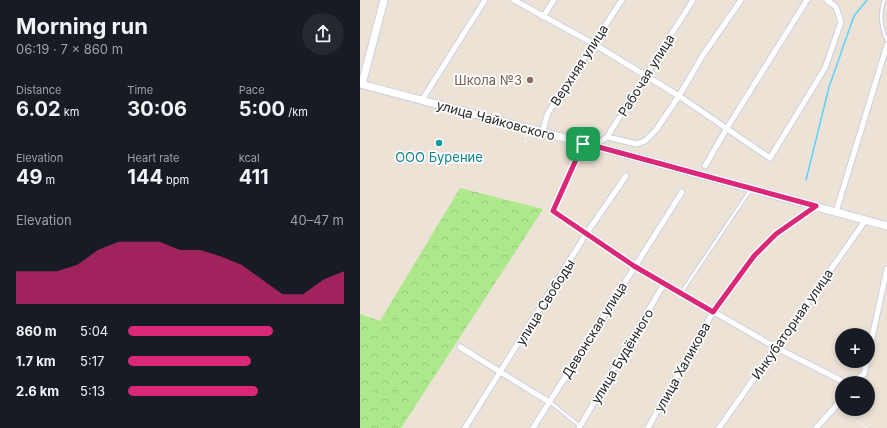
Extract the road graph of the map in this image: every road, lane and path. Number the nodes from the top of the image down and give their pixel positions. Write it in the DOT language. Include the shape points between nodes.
graph roads {
  1 [pos="384,0"];
  2 [pos="485,0"];
  3 [pos="514,0"];
  4 [pos="554,0"];
  5 [pos="622,0"];
  6 [pos="693,0"];
  7 [pos="741,0"];
  8 [pos="807,0"];
  9 [pos="827,0"];
  10 [pos="884,0"];
  11 [pos="543,16"];
  12 [pos="887,41"];
  13 [pos="594,44"];
  14 [pos="887,45"];
  15 [pos="644,76"];
  16 [pos="361,84"];
  17 [pos="678,96"];
  18 [pos="422,100"];
  19 [pos="530,122"];
  20 [pos="727,128"];
  21 [pos="542,133"];
  22 [pos="607,137"];
  23 [pos="525,142"];
  24 [pos="583,144"];
  25 [pos="595,146"];
  26 [pos="705,166"];
  27 [pos="626,176"];
  28 [pos="751,189"];
  29 [pos="682,192"];
  30 [pos="816,206"];
  31 [pos="836,212"];
  32 [pos="865,221"];
  33 [pos="887,226"];
  34 [pos="586,234"];
  35 [pos="634,266"];
  36 [pos="887,269"];
  37 [pos="664,284"];
  38 [pos="680,293"];
  39 [pos="713,312"];
  40 [pos="874,328"];
  41 [pos="460,347"];
  42 [pos="776,347"];
  43 [pos="501,371"];
  44 [pos="835,377"];
  45 [pos="549,402"];
  46 [pos="835,407"];
  47 [pos="850,416"];
  48 [pos="579,427"];
  49 [pos="465,428"];
  50 [pos="533,428"];
  51 [pos="648,428"];
  52 [pos="719,428"];
  53 [pos="816,428"];
  54 [pos="867,428"];
  1 -- 16 [label="main road"];
  2 -- 18 [label="street"];
  3 -- 11 [label="street"];
  4 -- 11 [label="street"];
  5 -- 13 [label="street, Верхняя улица"];
  6 -- 15 [label="street, Рабочая улица"];
  7 -- 17 [label="street"];
  8 -- 20 [label="street"];
  9 -- 20 [label="street" via="836,7 841,22 826,68 770,158"];
  10 -- 12 [label="lane" via="880,11"];
  11 -- 13 [label="street"];
  13 -- 15 [label="street"];
  13 -- 21 [label="street, Верхняя улица" via="548,114"];
  14 -- 31 [label="street"];
  15 -- 17 [label="street"];
  15 -- 22 [label="street, Рабочая улица"];
  16 -- 18 [label="main road, улица Чайковского"];
  17 -- 20 [label="street"];
  17 -- 22 [label="street" via="656,130 645,141 637,144"];
  18 -- 21 [label="main road, улица Чайковского"];
  19 -- 23 [label="path, bridge"];
  20 -- 26 [label="street"];
  21 -- 24 [label="main road, улица Чайковского"];
  22 -- 25 [label="street, Рабочая улица"];
  24 -- 25 [label="main road, улица Чайковского"];
  24 -- 34 [label="street" via="553,211"];
  25 -- 28 [label="main road, улица Чайковского"];
  27 -- 34 [label="street, улица Свободы"];
  28 -- 30 [label="main road, улица Чайковского"];
  28 -- 38 [label="lane"];
  29 -- 35 [label="street, Девонская улица"];
  30 -- 31 [label="main road, улица Чайковского"];
  30 -- 39 [label="street, улица Халикова" via="776,234 754,256"];
  31 -- 32 [label="main road, улица Чайковского"];
  32 -- 33 [label="main road, улица Чайковского"];
  32 -- 42 [label="street, Инкубаторная улица"];
  34 -- 35 [label="street"];
  34 -- 43 [label="street, улица Свободы"];
  35 -- 37 [label="street"];
  35 -- 45 [label="street, Девонская улица"];
  36 -- 40 [label="street"];
  37 -- 38 [label="street"];
  37 -- 48 [label="street, улица Будённого"];
  38 -- 39 [label="street"];
  39 -- 42 [label="street"];
  39 -- 51 [label="street, улица Халикова"];
  41 -- 43 [label="street"];
  42 -- 44 [label="street"];
  42 -- 52 [label="street, Инкубаторная улица"];
  43 -- 45 [label="street"];
  43 -- 49 [label="street, улица Свободы"];
  45 -- 48 [label="lane"];
  45 -- 50 [label="street, Девонская улица"];
  46 -- 53 [label="street"];
  47 -- 54 [label="path"];
}
